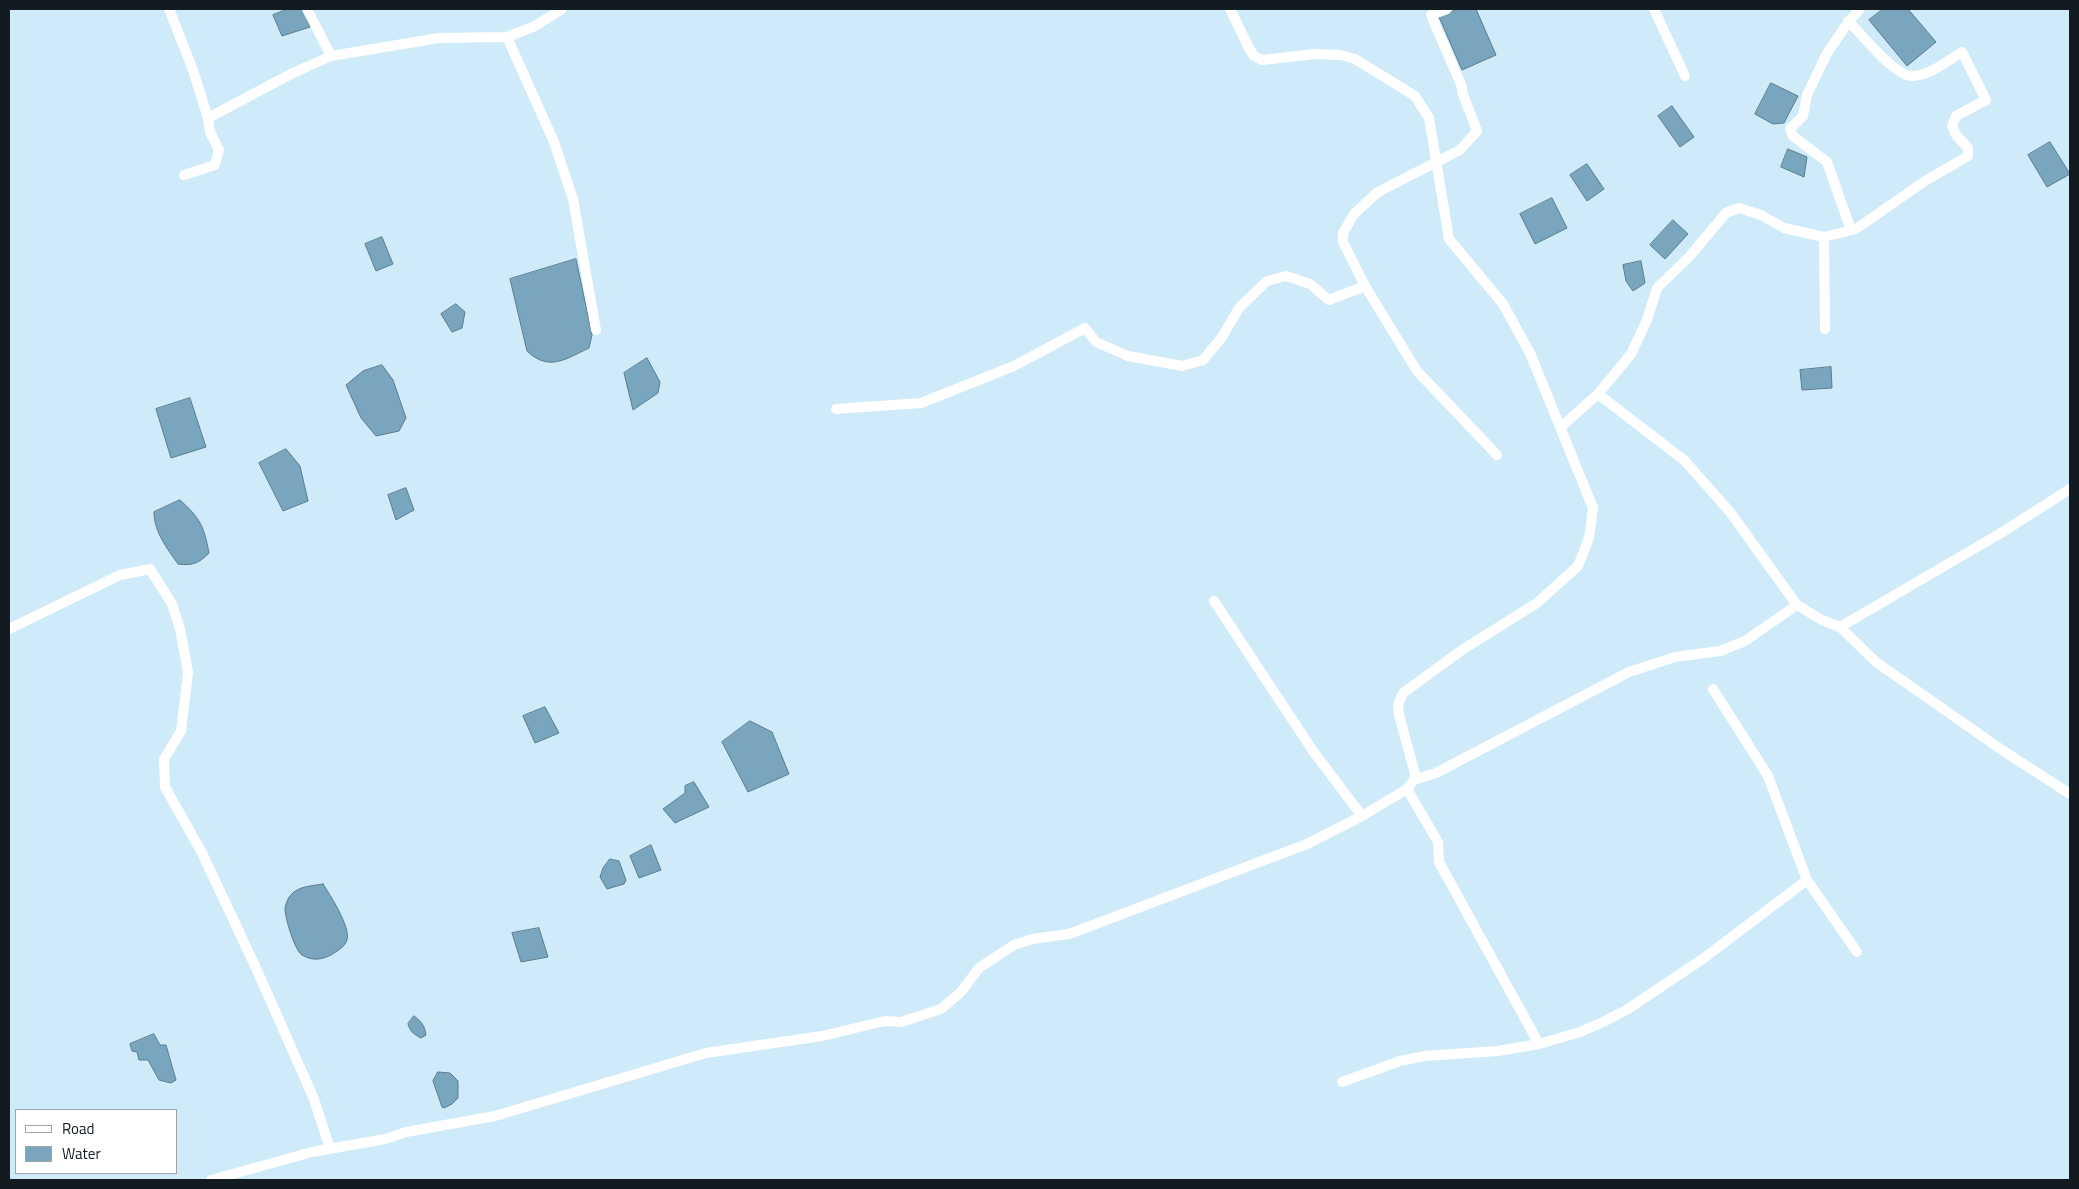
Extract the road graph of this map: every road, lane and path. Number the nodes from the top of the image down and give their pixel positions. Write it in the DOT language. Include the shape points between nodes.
graph roads {
  1 [pos="168,9"];
  2 [pos="307,9"];
  3 [pos="562,9"];
  4 [pos="1230,9"];
  5 [pos="1446,9"];
  6 [pos="1654,9"];
  7 [pos="1860,9"];
  8 [pos="1848,21"];
  9 [pos="507,37"];
  10 [pos="331,56"];
  11 [pos="1685,76"];
  12 [pos="208,118"];
  13 [pos="1436,164"];
  14 [pos="184,175"];
  15 [pos="1851,230"];
  16 [pos="1824,237"];
  17 [pos="1365,286"];
  18 [pos="1825,329"];
  19 [pos="596,330"];
  20 [pos="1598,394"];
  21 [pos="836,409"];
  22 [pos="1562,427"];
  23 [pos="1497,455"];
  24 [pos="2070,490"];
  25 [pos="1214,602"];
  26 [pos="1797,605"];
  27 [pos="1840,627"];
  28 [pos="9,629"];
  29 [pos="1713,688"];
  30 [pos="1414,780"];
  31 [pos="1407,789"];
  32 [pos="2070,794"];
  33 [pos="1362,816"];
  34 [pos="1807,880"];
  35 [pos="1857,952"];
  36 [pos="1539,1044"];
  37 [pos="1342,1082"];
  38 [pos="330,1149"];
  39 [pos="211,1180"];
  1 -- 12 [label="street"];
  2 -- 10 [label="street"];
  3 -- 9 [label="street" via="535,26"];
  4 -- 13 [label="street" via="1254,56 1262,60 1340,55 1355,59 1415,96 1429,118"];
  5 -- 13 [label="street" via="1431,15 1477,131 1460,150"];
  6 -- 11 [label="street"];
  7 -- 8 [label="street"];
  8 -- 15 [label="street" via="1815,77 1803,116 1790,129 1793,136 1827,162"];
  8 -- 15 [label="street" via="1902,74 1912,76 1931,71 1962,52 1986,100 1956,116 1952,126 1968,148 1968,156"];
  9 -- 10 [label="street" via="439,38"];
  9 -- 19 [label="street" via="554,142 573,199"];
  10 -- 12 [label="street"];
  12 -- 14 [label="street" via="210,132 219,150 216,165"];
  13 -- 17 [label="street" via="1378,192 1354,214 1343,233 1343,242"];
  13 -- 22 [label="street" via="1449,239 1503,304 1530,352"];
  15 -- 16 [label="street"];
  16 -- 18 [label="street"];
  16 -- 20 [label="street" via="1784,228 1761,215 1739,208 1726,213 1689,257 1657,288 1648,320 1631,354"];
  17 -- 21 [label="street" via="1329,300 1310,284 1286,276 1267,281 1239,308 1222,337 1202,360 1182,366 1128,356 1096,342 1085,328 1014,366 921,402"];
  17 -- 23 [label="street" via="1417,371"];
  20 -- 22 [label="street"];
  20 -- 26 [label="street" via="1685,461 1730,512"];
  22 -- 30 [label="street" via="1594,508 1590,538 1578,566 1537,603 1462,650 1403,693 1398,705"];
  24 -- 27 [label="street"];
  25 -- 33 [label="street" via="1312,751"];
  26 -- 27 [label="street"];
  26 -- 30 [label="street" via="1745,641 1720,651 1676,657 1629,672 1436,773"];
  27 -- 32 [label="street" via="1876,662"];
  28 -- 38 [label="street" via="120,575 150,569 161,585 172,604 180,629 188,672 181,731 164,759 165,787 202,853 256,968 314,1099"];
  29 -- 34 [label="street" via="1768,776"];
  30 -- 31 [label="street"];
  31 -- 33 [label="street"];
  31 -- 36 [label="street" via="1438,842 1439,862"];
  33 -- 38 [label="street" via="1307,844 1184,892 1069,934 1032,939 1014,946 978,968 960,993 941,1009 901,1022 885,1021 822,1036 706,1053 495,1116"];
  34 -- 35 [label="street"];
  34 -- 36 [label="street" via="1704,958 1628,1009 1580,1032"];
  36 -- 37 [label="street" via="1426,1056 1381,1067"];
  38 -- 39 [label="street"];
}
